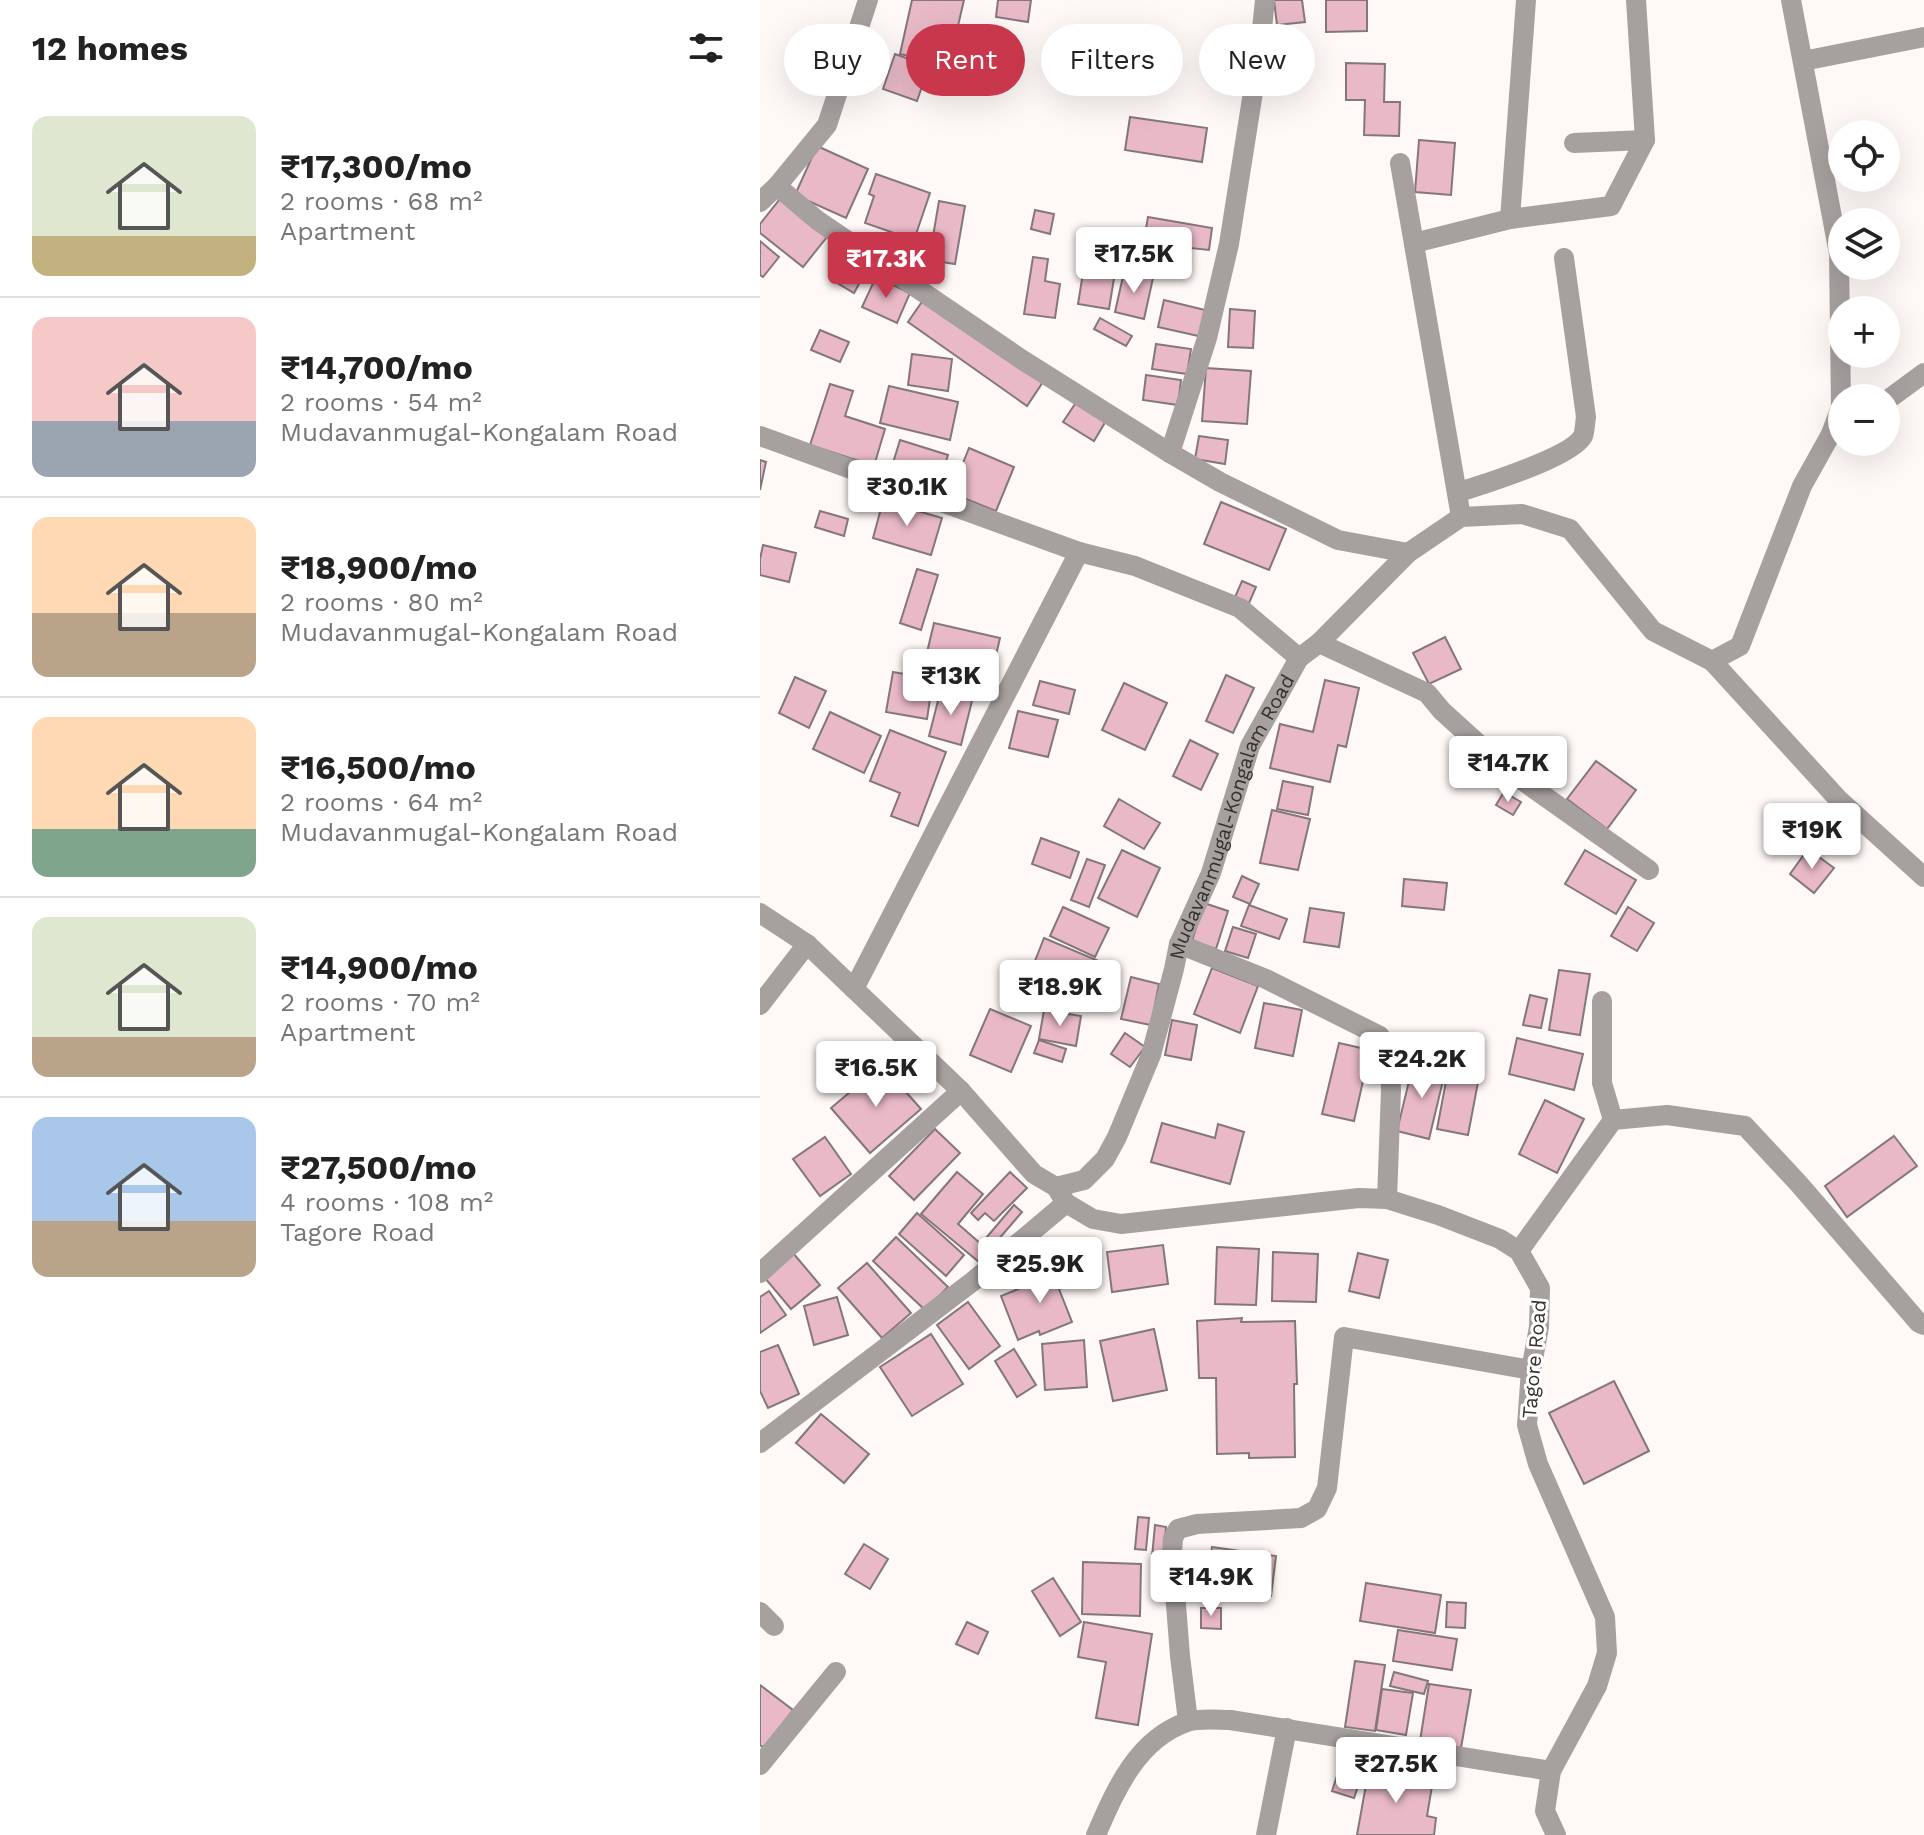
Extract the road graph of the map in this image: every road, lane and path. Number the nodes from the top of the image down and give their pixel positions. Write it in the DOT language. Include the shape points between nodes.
graph roads {
  1 [pos="868,0"];
  2 [pos="1265,0"];
  3 [pos="1526,0"];
  4 [pos="1636,0"];
  5 [pos="1791,0"];
  6 [pos="1924,37"];
  7 [pos="1803,61"];
  8 [pos="1645,140"];
  9 [pos="1574,143"];
  10 [pos="1400,163"];
  11 [pos="777,186"];
  12 [pos="760,202"];
  13 [pos="1510,219"];
  14 [pos="1414,243"];
  15 [pos="1564,258"];
  16 [pos="1921,378"];
  17 [pos="1841,384"];
  18 [pos="1900,392"];
  19 [pos="760,436"];
  20 [pos="1828,445"];
  21 [pos="1170,453"];
  22 [pos="1457,493"];
  23 [pos="1461,517"];
  24 [pos="1079,552"];
  25 [pos="1408,553"];
  26 [pos="1319,643"];
  27 [pos="1299,658"];
  28 [pos="1712,661"];
  29 [pos="1649,870"];
  30 [pos="1924,877"];
  31 [pos="760,913"];
  32 [pos="807,944"];
  33 [pos="1179,944"];
  34 [pos="854,989"];
  35 [pos="1602,1001"];
  36 [pos="760,1005"];
  37 [pos="961,1091"];
  38 [pos="1613,1120"];
  39 [pos="1061,1195"];
  40 [pos="1387,1199"];
  41 [pos="1519,1251"];
  42 [pos="760,1273"];
  43 [pos="1924,1325"];
  44 [pos="1531,1370"];
  45 [pos="760,1443"];
  46 [pos="836,1672"];
  47 [pos="1188,1721"];
  48 [pos="1287,1728"];
  49 [pos="760,1765"];
  50 [pos="1551,1771"];
  51 [pos="1096,1835"];
  52 [pos="1266,1835"];
  53 [pos="1556,1835"];
  1 -- 11 [label="street" via="827,125"];
  2 -- 21 [label="street" via="1229,244 1207,338"];
  3 -- 13 [label="street"];
  4 -- 8 [label="street"];
  5 -- 7 [label="street"];
  6 -- 7 [label="street"];
  7 -- 17 [label="street" via="1839,254"];
  8 -- 9 [label="street"];
  8 -- 13 [label="street" via="1611,206"];
  10 -- 14 [label="street"];
  11 -- 12 [label="street"];
  11 -- 21 [label="street" via="817,220 1021,359"];
  13 -- 14 [label="street"];
  14 -- 22 [label="street"];
  15 -- 22 [label="street" via="1586,417 1583,435 1571,448 1540,463"];
  16 -- 18 [label="street"];
  19 -- 24 [label="street"];
  20 -- 28 [label="street" via="1802,486 1740,646"];
  21 -- 25 [label="street" via="1338,540"];
  22 -- 23 [label="street"];
  23 -- 25 [label="street, Mudavanmugal-Kongalam Road"];
  23 -- 28 [label="street" via="1522,514 1570,529 1653,631"];
  24 -- 27 [label="street" via="1135,566 1240,608"];
  24 -- 34 [label="street"];
  25 -- 26 [label="street, Mudavanmugal-Kongalam Road"];
  26 -- 27 [label="street, Mudavanmugal-Kongalam Road"];
  26 -- 29 [label="street" via="1427,693 1506,769"];
  27 -- 33 [label="street, Mudavanmugal-Kongalam Road" via="1250,746 1211,873"];
  28 -- 30 [label="street" via="1839,800"];
  31 -- 32 [label="street"];
  32 -- 34 [label="street"];
  32 -- 36 [label="street"];
  33 -- 39 [label="street, Mudavanmugal-Kongalam Road" via="1151,1055 1117,1137 1105,1159"];
  33 -- 40 [label="street" via="1266,979 1380,1036 1390,1065"];
  34 -- 37 [label="street"];
  35 -- 38 [label="street" via="1602,1083"];
  37 -- 39 [label="street" via="1034,1174"];
  37 -- 42 [label="street"];
  38 -- 41 [label="street"];
  38 -- 43 [label="street" via="1667,1115 1745,1126"];
  39 -- 40 [label="street" via="1093,1219 1121,1224"];
  39 -- 45 [label="street, Mudavanmugal-Kongalam Road" via="972,1282"];
  40 -- 41 [label="street" via="1500,1239"];
  41 -- 44 [label="street, Tagore Road" via="1540,1288"];
  44 -- 47 [label="street" via="1344,1337 1327,1488 1317,1509 1301,1518 1197,1524 1178,1529 1173,1538"];
  44 -- 50 [label="street, Tagore Road" via="1527,1425 1538,1464 1605,1617 1607,1653 1597,1686"];
  46 -- 49 [label="street"];
  47 -- 48 [label="street"];
  47 -- 51 [label="street" via="1158,1737 1137,1758"];
  48 -- 50 [label="street"];
  48 -- 52 [label="street"];
  50 -- 53 [label="street, Tagore Road" via="1545,1811"];
}
